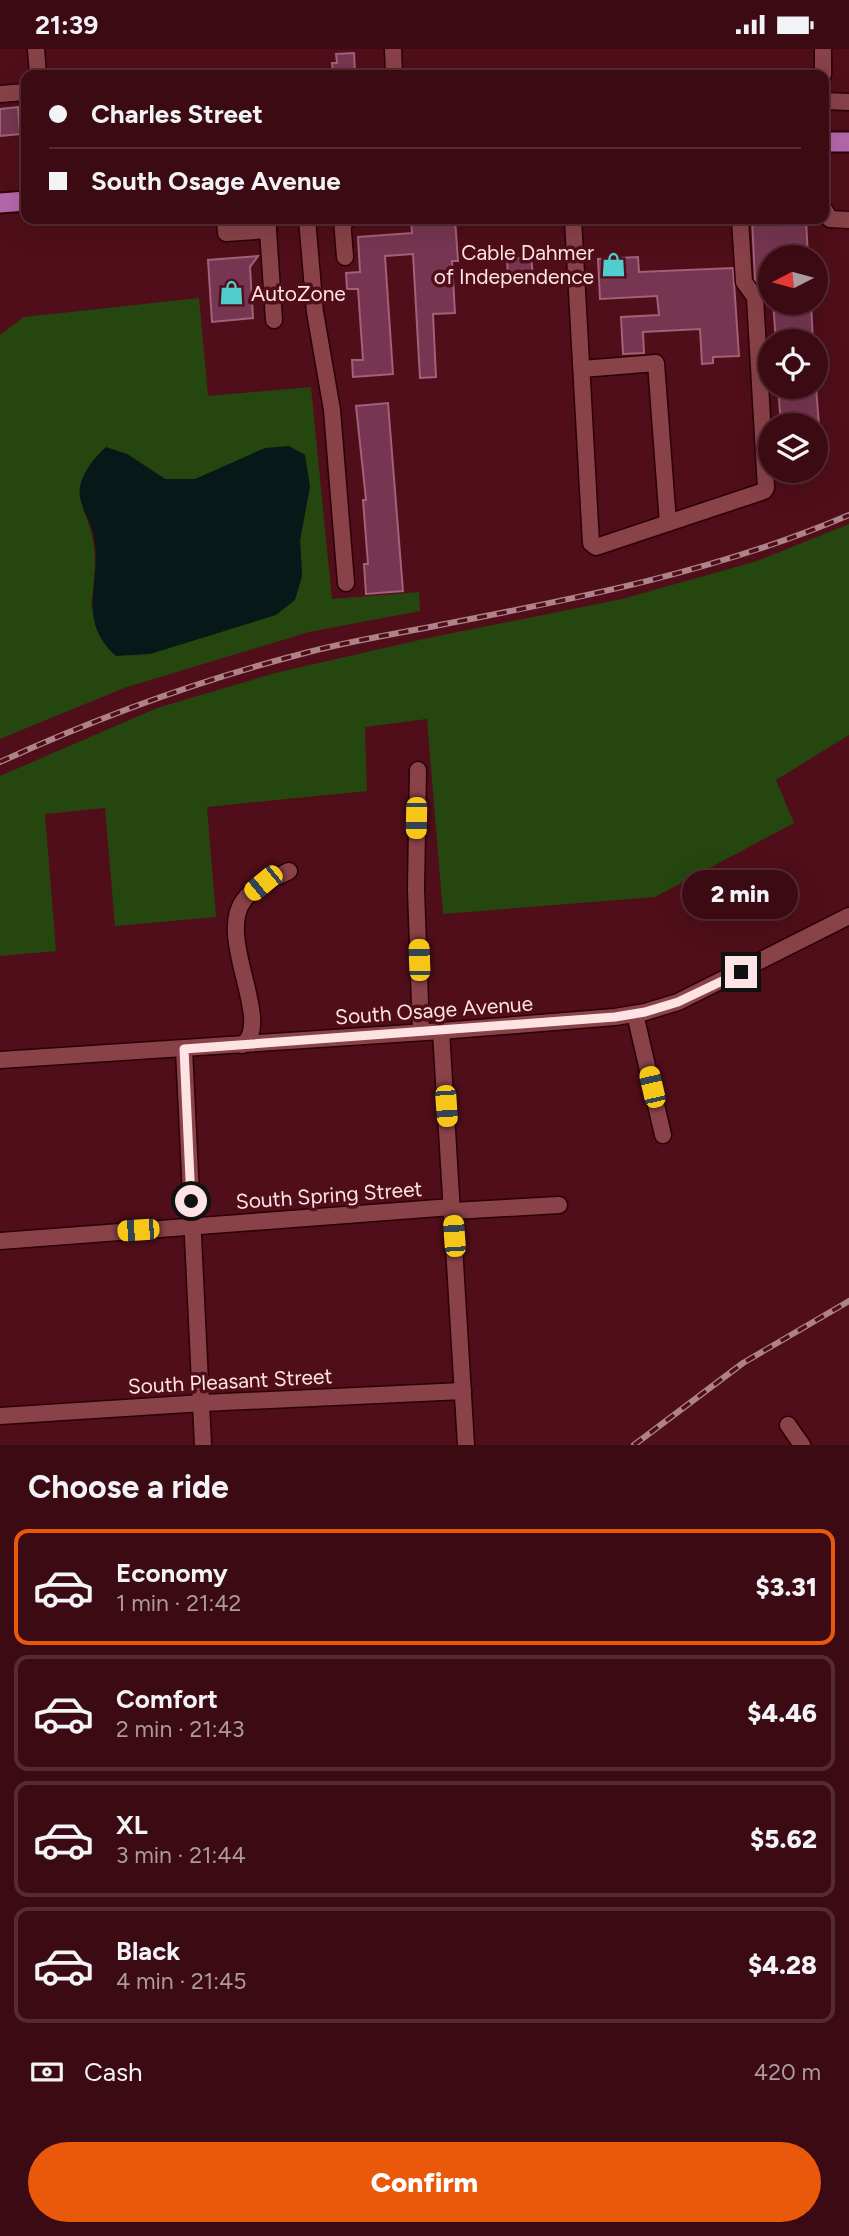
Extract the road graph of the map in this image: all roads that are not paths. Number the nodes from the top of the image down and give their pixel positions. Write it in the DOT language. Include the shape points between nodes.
graph roads {
  1 [pos="36,49"];
  2 [pos="393,49"];
  3 [pos="823,49"];
  4 [pos="38,70"];
  5 [pos="394,70"];
  6 [pos="823,70"];
  7 [pos="21,92"];
  8 [pos="0,94"];
  9 [pos="829,101"];
  10 [pos="849,102"];
  11 [pos="829,142"];
  12 [pos="849,142"];
  13 [pos="21,201"];
  14 [pos="0,203"];
  15 [pos="829,217"];
  16 [pos="849,220"];
  17 [pos="225,224"];
  18 [pos="268,224"];
  19 [pos="307,224"];
  20 [pos="342,224"];
  21 [pos="573,224"];
  22 [pos="740,224"];
  23 [pos="345,257"];
  24 [pos="274,320"];
  25 [pos="582,369"];
  26 [pos="668,523"];
  27 [pos="346,583"];
  28 [pos="418,770"];
  29 [pos="289,871"];
  30 [pos="849,916"];
  31 [pos="635,1014"];
  32 [pos="441,1031"];
  33 [pos="421,1032"];
  34 [pos="242,1045"];
  35 [pos="184,1049"];
  36 [pos="0,1060"];
  37 [pos="663,1135"];
  38 [pos="559,1205"];
  39 [pos="452,1209"];
  40 [pos="193,1226"];
  41 [pos="0,1241"];
  42 [pos="463,1391"];
  43 [pos="203,1402"];
  44 [pos="0,1416"];
  45 [pos="788,1425"];
  46 [pos="203,1445"];
  47 [pos="466,1445"];
  48 [pos="802,1445"];
  1 -- 4 [label="street"];
  2 -- 5 [label="street"];
  3 -- 6 [label="street"];
  7 -- 8 [label="street"];
  9 -- 10 [label="street"];
  11 -- 12 [label="main road"];
  13 -- 14 [label="main road"];
  15 -- 16 [label="street"];
  17 -- 18 [label="street" via="226,233"];
  18 -- 24 [label="street"];
  19 -- 27 [label="street" via="315,312 332,409"];
  20 -- 23 [label="street"];
  21 -- 25 [label="street"];
  22 -- 26 [label="street" via="744,282 755,297 766,488"];
  25 -- 26 [label="street" via="656,363"];
  25 -- 26 [label="street" via="593,546"];
  28 -- 33 [label="street"];
  29 -- 34 [label="street" via="245,898 235,918 237,952 251,1002 249,1039"];
  30 -- 31 [label="street, South Osage Avenue" via="678,1002"];
  31 -- 32 [label="street, South Osage Avenue"];
  31 -- 37 [label="street"];
  32 -- 33 [label="street, South Osage Avenue"];
  32 -- 39 [label="street"];
  33 -- 34 [label="street, South Osage Avenue"];
  34 -- 35 [label="street, South Osage Avenue"];
  35 -- 36 [label="street, South Osage Avenue"];
  35 -- 40 [label="street"];
  38 -- 39 [label="street, South Spring Street"];
  39 -- 40 [label="street, South Spring Street"];
  39 -- 42 [label="street"];
  40 -- 41 [label="street, South Spring Street"];
  40 -- 43 [label="street"];
  42 -- 43 [label="street, South Pleasant Street"];
  42 -- 47 [label="street"];
  43 -- 44 [label="street, South Pleasant Street"];
  43 -- 46 [label="street"];
  45 -- 48 [label="street"];
}
